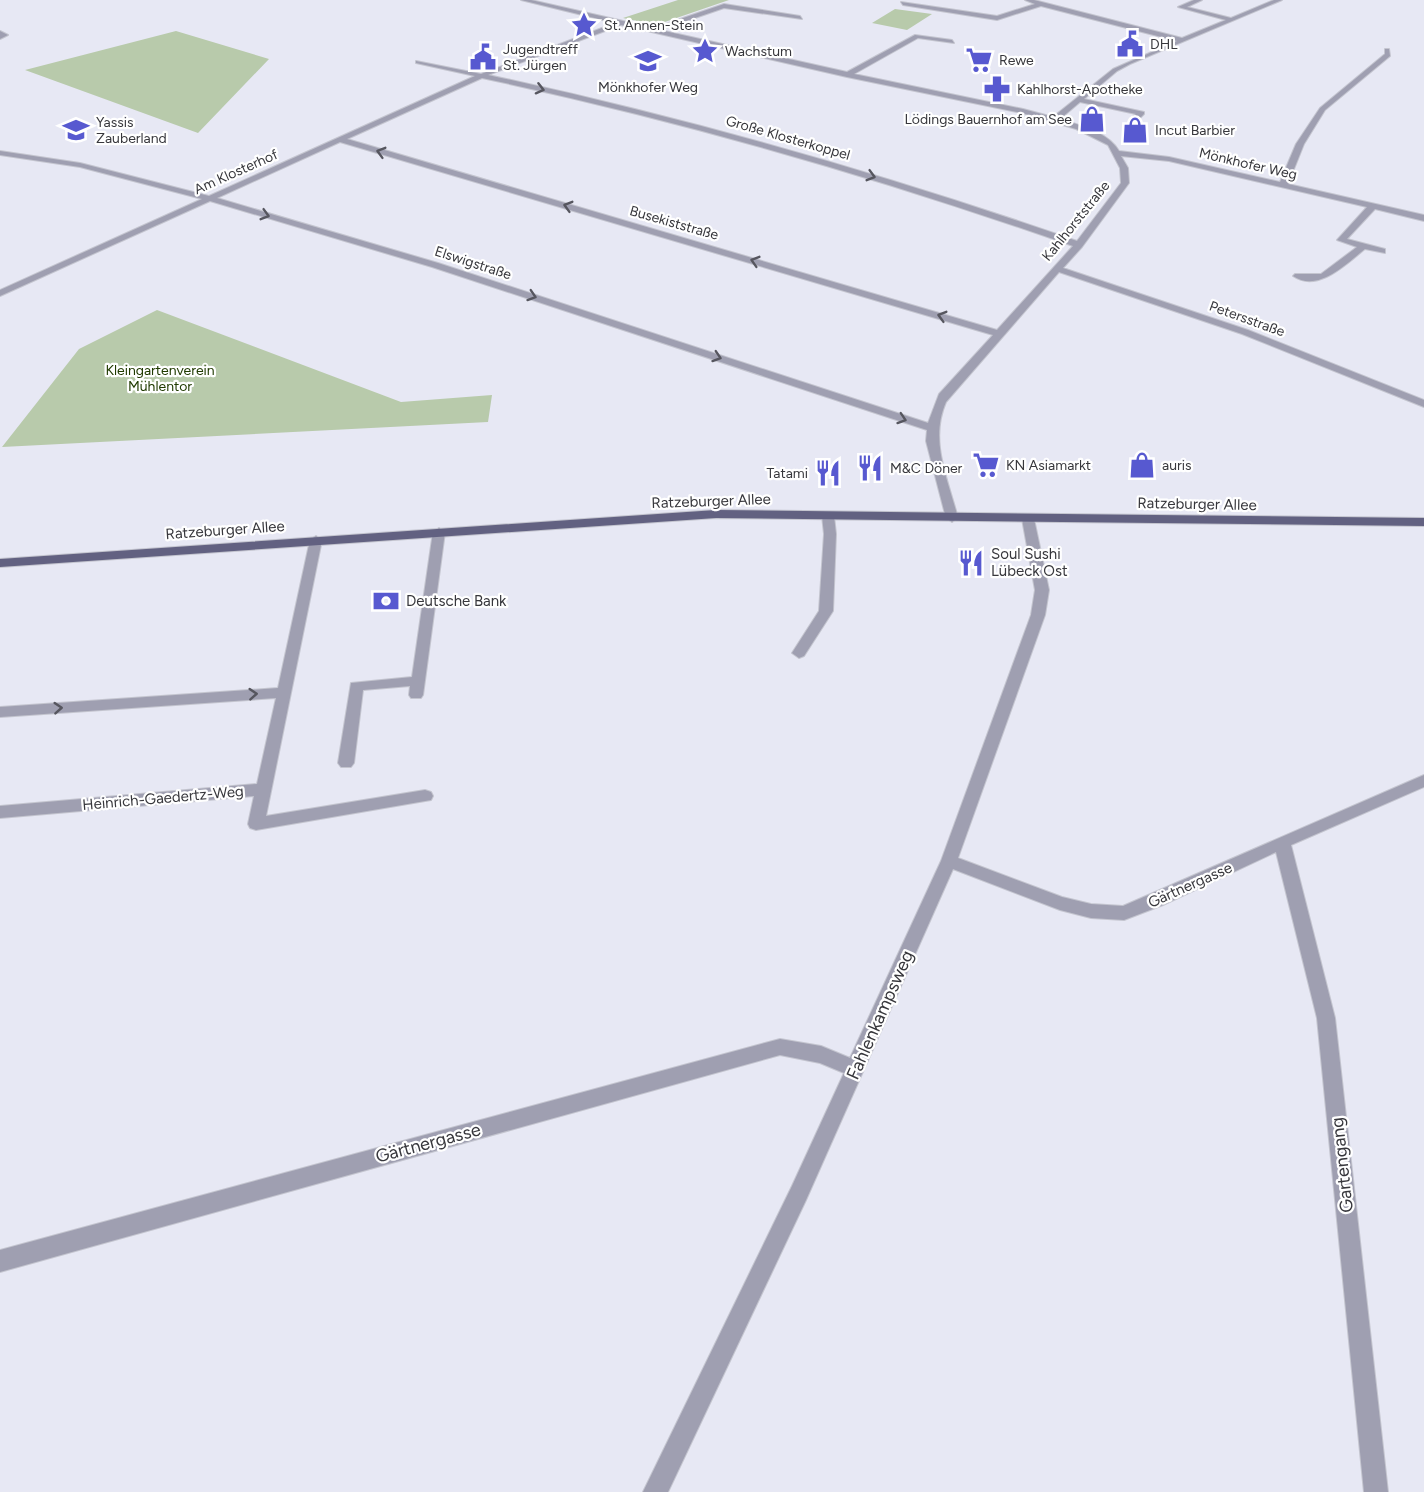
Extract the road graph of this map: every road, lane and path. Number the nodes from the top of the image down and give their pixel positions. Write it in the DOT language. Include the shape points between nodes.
graph roads {
  1 [pos="524,0"];
  2 [pos="1028,0"];
  3 [pos="1199,0"];
  4 [pos="1279,0"];
  5 [pos="903,3"];
  6 [pos="1041,4"];
  7 [pos="723,15"];
  8 [pos="800,18"];
  9 [pos="1233,20"];
  10 [pos="620,23"];
  11 [pos="652,31"];
  12 [pos="664,34"];
  13 [pos="1182,40"];
  14 [pos="952,42"];
  15 [pos="1387,50"];
  16 [pos="418,62"];
  17 [pos="483,75"];
  18 [pos="847,75"];
  19 [pos="1078,100"];
  20 [pos="1135,118"];
  21 [pos="1056,119"];
  22 [pos="341,140"];
  23 [pos="0,153"];
  24 [pos="1117,153"];
  25 [pos="1282,186"];
  26 [pos="209,198"];
  27 [pos="1373,206"];
  28 [pos="1424,218"];
  29 [pos="1079,245"];
  30 [pos="1364,246"];
  31 [pos="1382,251"];
  32 [pos="1058,269"];
  33 [pos="1298,276"];
  34 [pos="0,294"];
  35 [pos="998,333"];
  36 [pos="1424,404"];
  37 [pos="931,428"];
  38 [pos="828,516"];
  39 [pos="952,518"];
  40 [pos="1028,519"];
  41 [pos="1424,522"];
  42 [pos="439,532"];
  43 [pos="316,540"];
  44 [pos="0,563"];
  45 [pos="799,653"];
  46 [pos="284,692"];
  47 [pos="0,712"];
  48 [pos="346,763"];
  49 [pos="1424,781"];
  50 [pos="264,789"];
  51 [pos="425,796"];
  52 [pos="0,812"];
  53 [pos="1282,842"];
  54 [pos="949,861"];
  55 [pos="856,1069"];
  56 [pos="0,1261"];
  57 [pos="655,1492"];
  58 [pos="1376,1492"];
  1 -- 10 [label="street"];
  2 -- 6 [label="street"];
  3 -- 9 [label="street" via="1181,7"];
  4 -- 9 [label="street"];
  5 -- 6 [label="street" via="997,18"];
  6 -- 13 [label="street"];
  7 -- 12 [label="street"];
  8 -- 11 [label="street" via="724,6"];
  9 -- 13 [label="street"];
  10 -- 11 [label="street"];
  10 -- 17 [label="street, Am Klosterhof"];
  11 -- 12 [label="street"];
  12 -- 18 [label="street"];
  13 -- 19 [label="street" via="1115,70"];
  14 -- 18 [label="street" via="916,36"];
  15 -- 25 [label="street" via="1388,55 1323,109 1300,144"];
  16 -- 17 [label="street"];
  17 -- 22 [label="street, Am Klosterhof"];
  17 -- 29 [label="street, Große Klosterkoppel, one-way" via="773,146 968,205"];
  18 -- 21 [label="street"];
  19 -- 20 [label="street" via="1142,112"];
  19 -- 21 [label="street"];
  21 -- 24 [label="street" via="1098,135"];
  22 -- 26 [label="street, Am Klosterhof"];
  35 -- 22 [label="street, Busekiststraße, one-way"];
  23 -- 26 [label="street, Elswigstraße" via="80,165"];
  24 -- 25 [label="street, Mönkhofer Weg" via="1169,159"];
  24 -- 29 [label="street, Kahlhorststraße" via="1125,183"];
  25 -- 27 [label="street, Mönkhofer Weg"];
  26 -- 34 [label="street, Am Klosterhof"];
  26 -- 37 [label="street, Elswigstraße, one-way" via="435,265"];
  27 -- 28 [label="street, Mönkhofer Weg"];
  27 -- 30 [label="street" via="1341,240"];
  29 -- 32 [label="street, Kahlhorststraße"];
  30 -- 31 [label="street"];
  30 -- 33 [label="street" via="1323,278"];
  32 -- 35 [label="street, Kahlhorststraße"];
  32 -- 36 [label="street, Petersstraße" via="1245,332"];
  35 -- 37 [label="street, Kahlhorststraße" via="943,396"];
  37 -- 39 [label="street"];
  38 -- 39 [label="main road, Ratzeburger Allee"];
  38 -- 42 [label="main road, Ratzeburger Allee" via="716,514"];
  38 -- 45 [label="street" via="826,611"];
  39 -- 40 [label="main road, Ratzeburger Allee"];
  40 -- 41 [label="main road, Ratzeburger Allee"];
  40 -- 54 [label="street, Fahlenkampsweg" via="1041,580 1038,615"];
  42 -- 43 [label="main road, Ratzeburger Allee"];
  42 -- 48 [label="street" via="417,688 356,686"];
  43 -- 44 [label="main road, Ratzeburger Allee"];
  43 -- 46 [label="street, Heinrich-Gaedertz-Weg"];
  47 -- 46 [label="street, one-way"];
  46 -- 50 [label="street, Heinrich-Gaedertz-Weg"];
  49 -- 53 [label="street, Gärtnergasse"];
  50 -- 51 [label="street" via="256,824"];
  50 -- 52 [label="street, Heinrich-Gaedertz-Weg"];
  53 -- 54 [label="street, Gärtnergasse" via="1124,913 1091,911 1060,903"];
  53 -- 58 [label="street, Gartengang" via="1326,1018"];
  54 -- 55 [label="street, Fahlenkampsweg"];
  55 -- 56 [label="street, Gärtnergasse" via="821,1055 780,1047"];
  55 -- 57 [label="street, Fahlenkampsweg"];
}
